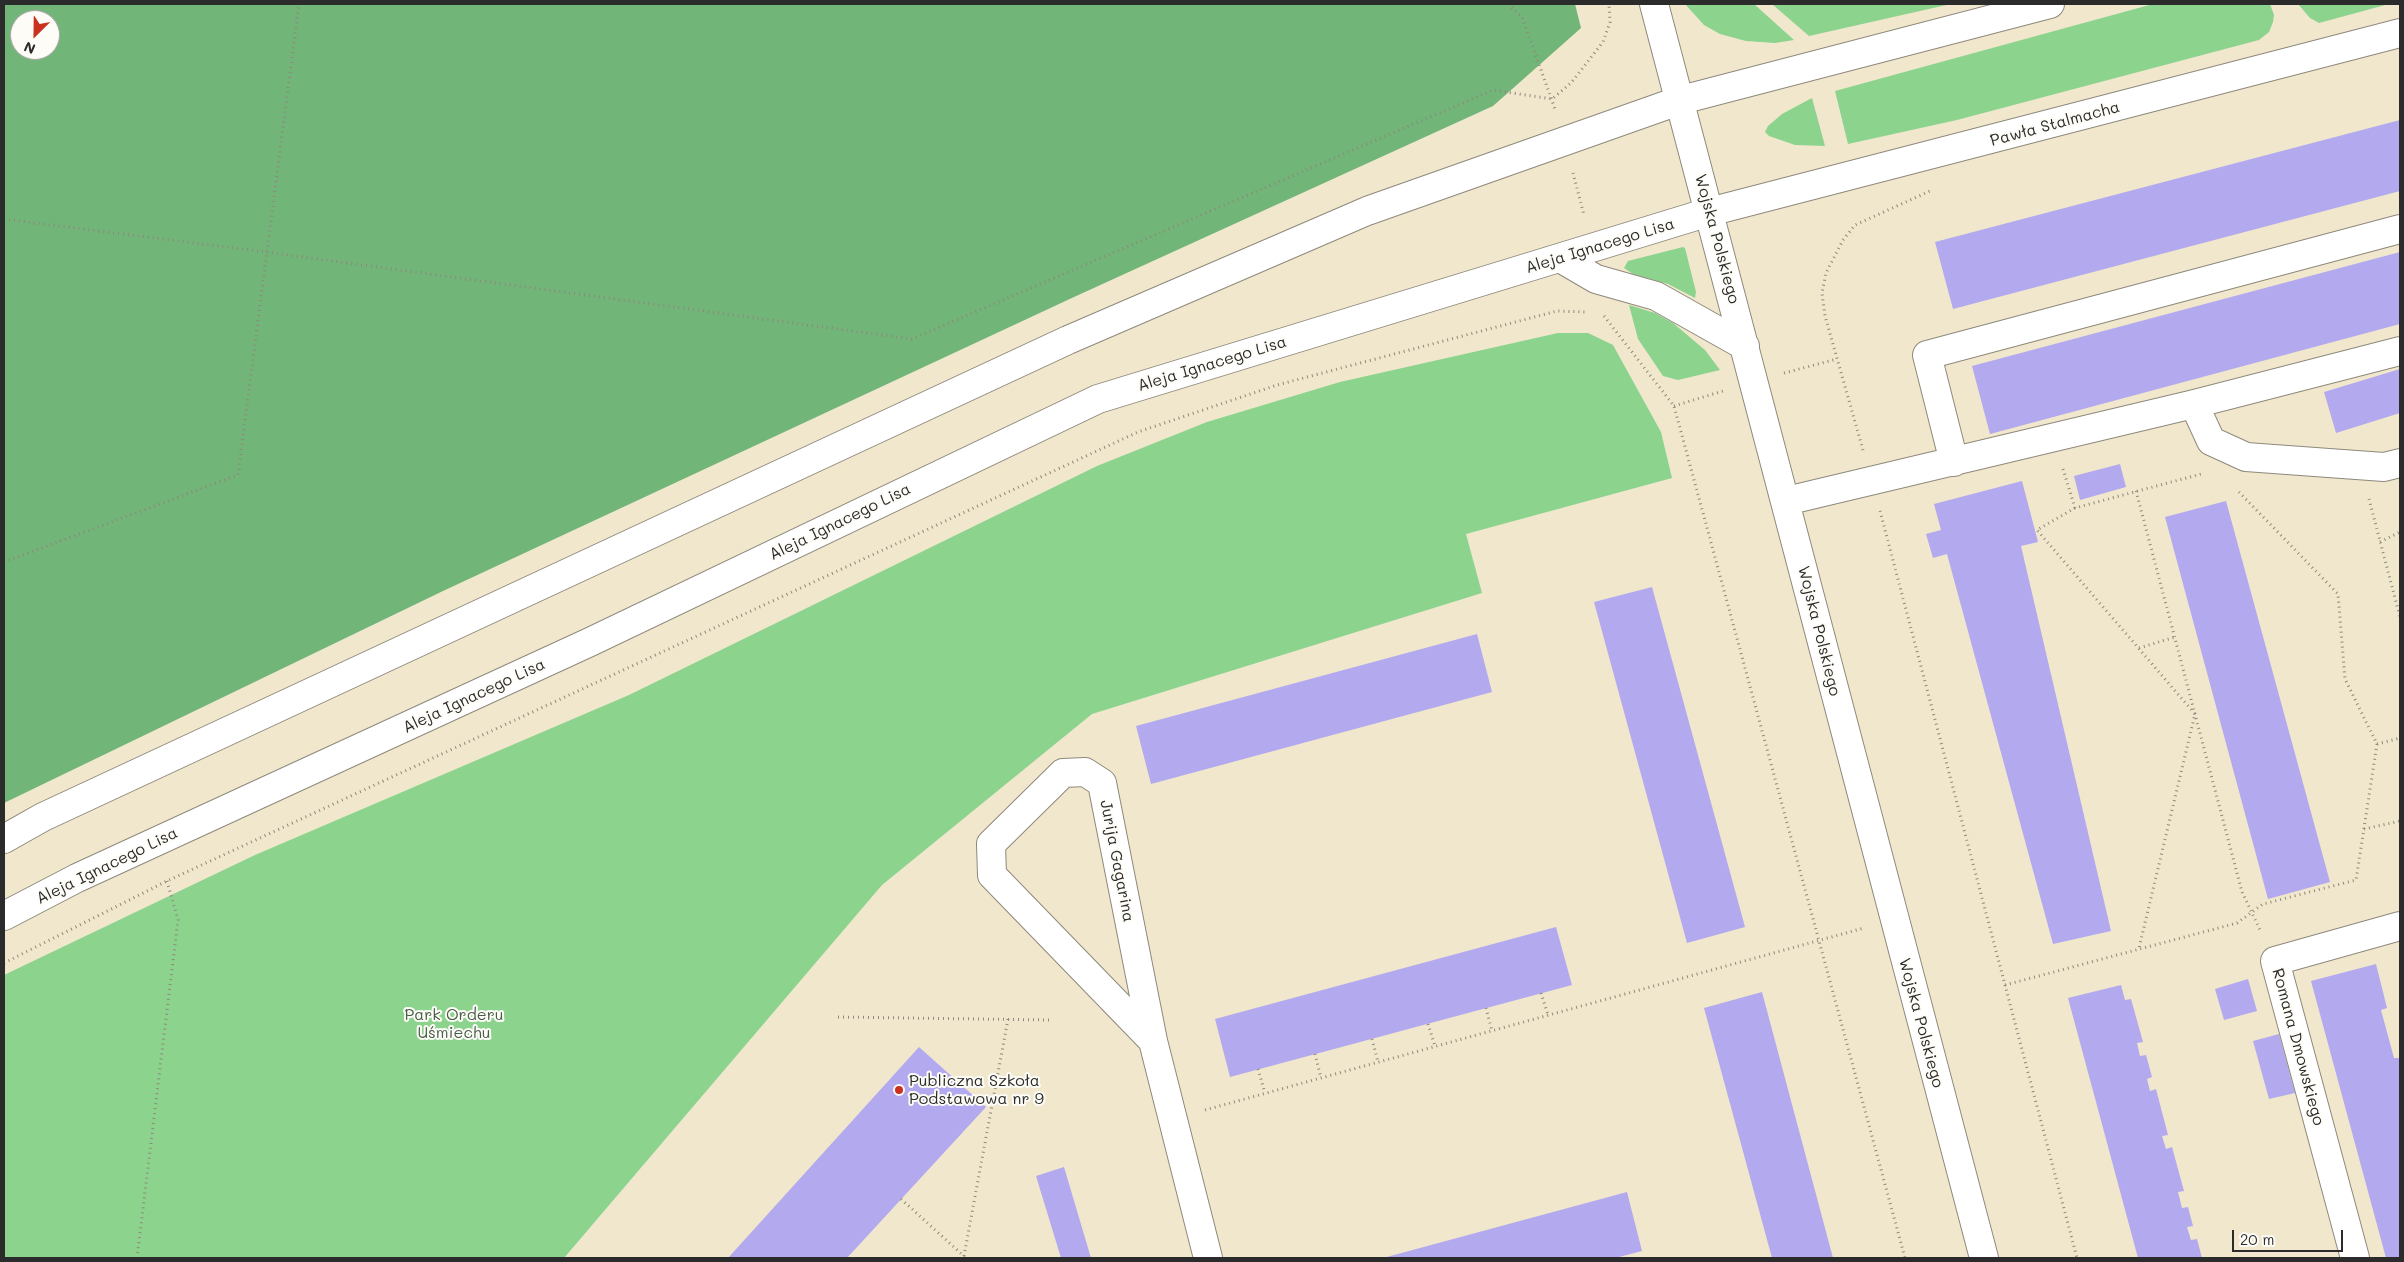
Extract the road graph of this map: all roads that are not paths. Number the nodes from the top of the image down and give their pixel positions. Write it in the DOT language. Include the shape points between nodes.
graph roads {
  1 [pos="1654,4"];
  2 [pos="2050,4"];
  3 [pos="2400,33"];
  4 [pos="1681,100"];
  5 [pos="1709,212"];
  6 [pos="2400,229"];
  7 [pos="1560,258"];
  8 [pos="1745,346"];
  9 [pos="2400,351"];
  10 [pos="2194,404"];
  11 [pos="1954,462"];
  12 [pos="2400,463"];
  13 [pos="1786,501"];
  14 [pos="4,839"];
  15 [pos="4,916"];
  16 [pos="2400,926"];
  17 [pos="1153,1041"];
  18 [pos="1208,1258"];
  19 [pos="1984,1258"];
  20 [pos="2355,1258"];
  1 -- 4 [label="street, Wojska Polskiego"];
  2 -- 4 [label="street"];
  3 -- 5 [label="street, Pawła Stalmacha"];
  4 -- 5 [label="street, Wojska Polskiego"];
  4 -- 14 [label="street" via="1367,212 1068,340 43,817"];
  5 -- 7 [label="street, Aleja Ignacego Lisa"];
  5 -- 8 [label="street, Wojska Polskiego"];
  6 -- 11 [label="street" via="1927,355"];
  7 -- 8 [label="street" via="1596,280 1656,296"];
  7 -- 15 [label="street, Aleja Ignacego Lisa" via="1098,399 590,642 77,878"];
  8 -- 13 [label="street, Wojska Polskiego"];
  9 -- 10 [label="street"];
  10 -- 11 [label="street"];
  10 -- 12 [label="street" via="2211,441 2246,457 2384,467"];
  11 -- 13 [label="street"];
  13 -- 19 [label="street, Wojska Polskiego"];
  16 -- 20 [label="street, Romana Dmowskiego" via="2275,961"];
  17 -- 17 [label="street, Jurija Gagarina" via="992,875 991,844 1063,773 1085,772 1102,783"];
  17 -- 18 [label="street, Jurija Gagarina"];
}
